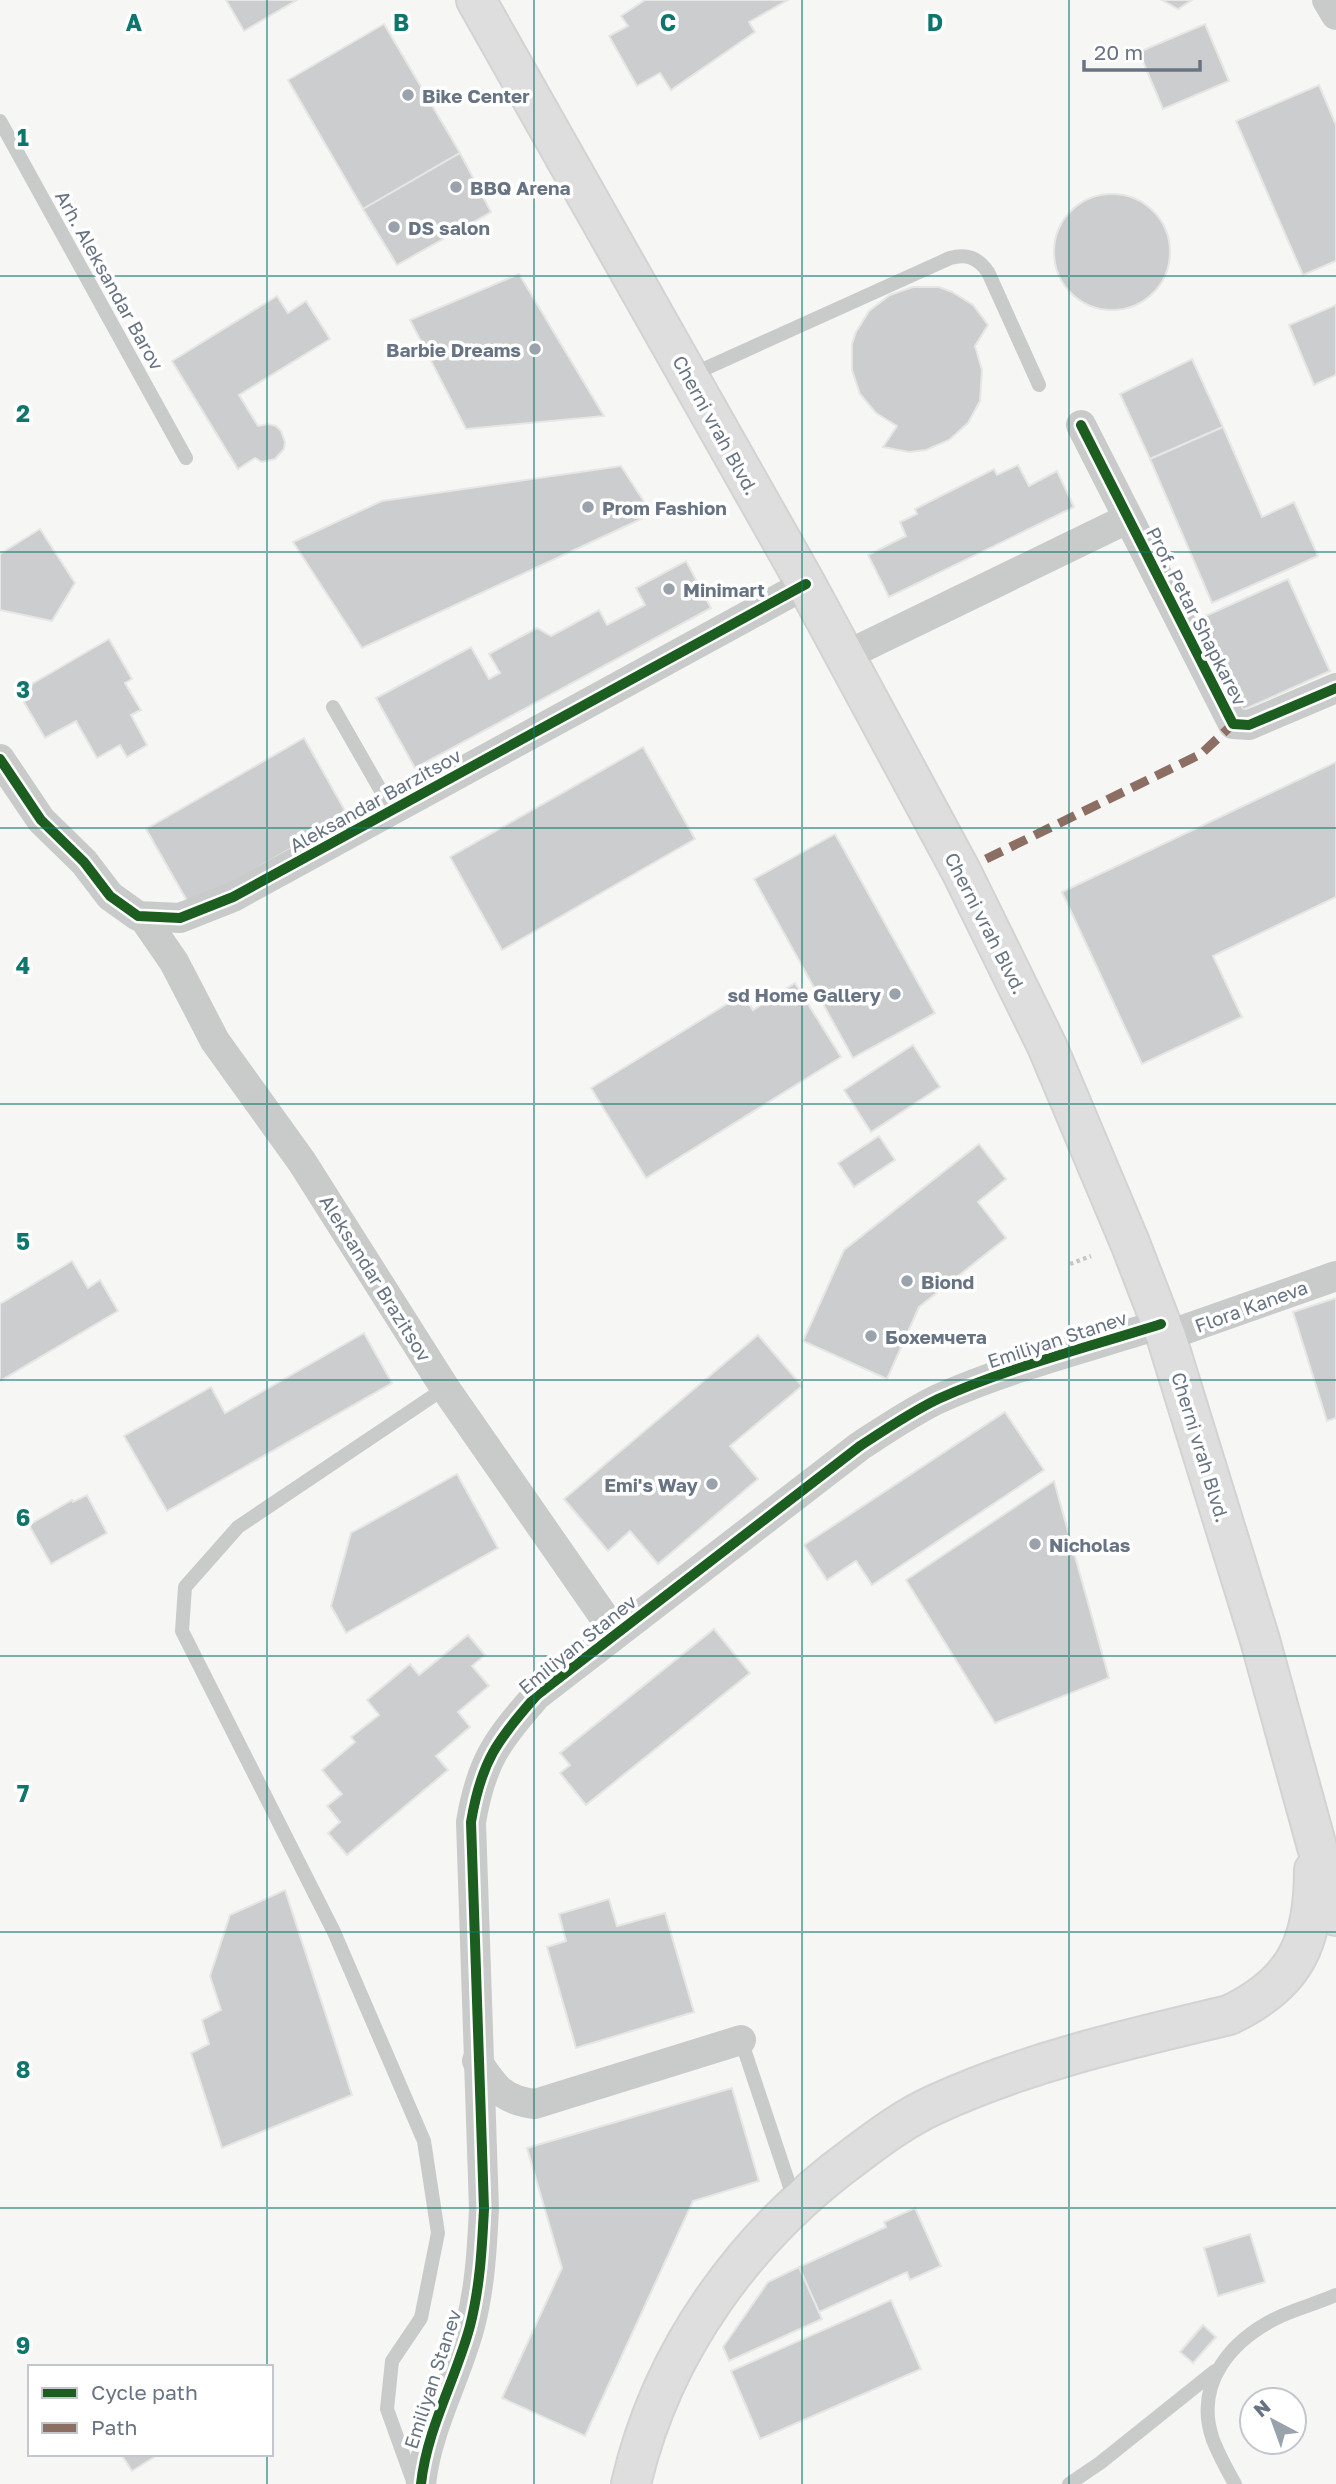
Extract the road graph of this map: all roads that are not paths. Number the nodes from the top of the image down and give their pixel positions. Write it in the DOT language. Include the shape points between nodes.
graph roads {
  1 [pos="476,0"];
  2 [pos="1327,0"];
  3 [pos="1336,15"];
  4 [pos="0,121"];
  5 [pos="689,376"];
  6 [pos="1039,385"];
  7 [pos="1080,425"];
  8 [pos="186,458"];
  9 [pos="1127,519"];
  10 [pos="806,584"];
  11 [pos="845,656"];
  12 [pos="1336,688"];
  13 [pos="333,707"];
  14 [pos="0,759"];
  15 [pos="392,810"];
  16 [pos="143,918"];
  17 [pos="1336,1276"];
  18 [pos="1164,1330"];
  19 [pos="445,1388"];
  20 [pos="616,1634"];
  21 [pos="1313,1836"];
  22 [pos="1336,1916"];
  23 [pos="741,2040"];
  24 [pos="477,2061"];
  25 [pos="796,2204"];
  26 [pos="1336,2295"];
  27 [pos="1219,2367"];
  28 [pos="414,2484"];
  29 [pos="421,2484"];
  30 [pos="631,2484"];
  31 [pos="1069,2484"];
  32 [pos="1235,2484"];
  1 -- 5 [label="main road, Cherni vrah Blvd."];
  2 -- 3 [label="street"];
  4 -- 8 [label="lane, Arh. Aleksandar Barov"];
  5 -- 6 [label="lane" via="961,255 972,257 988,272"];
  5 -- 10 [label="main road, Cherni vrah Blvd."];
  7 -- 9 [label="street, Prof. Petar Shapkarev"];
  9 -- 11 [label="street"];
  9 -- 12 [label="street, Prof. Petar Shapkarev" via="1233,724 1249,725"];
  10 -- 11 [label="main road, Cherni vrah Blvd."];
  10 -- 15 [label="street, Aleksandar Barzitsov"];
  11 -- 18 [label="main road, Cherni vrah Blvd." via="961,871 1047,1046"];
  13 -- 15 [label="lane"];
  14 -- 16 [label="street" via="41,820 84,862 110,896"];
  15 -- 16 [label="street, Aleksandar Barzitsov" via="233,897 180,918"];
  16 -- 19 [label="street, Aleksandar Brazitsov" via="174,962 215,1041 302,1162"];
  17 -- 18 [label="street, Flora Kaneva"];
  18 -- 20 [label="street, Emiliyan Stanev" via="989,1379 898,1421"];
  18 -- 21 [label="main road, Cherni vrah Blvd." via="1260,1640"];
  19 -- 20 [label="street, Aleksandar Brazitsov"];
  19 -- 28 [label="lane" via="238,1527 185,1587 182,1631 334,1932 424,2141 438,2233 421,2318 392,2361 387,2409"];
  20 -- 24 [label="street, Emiliyan Stanev" via="537,1695 490,1754 477,1786 471,1822"];
  21 -- 22 [label="main road, Cherni vrah Blvd."];
  21 -- 25 [label="main road" via="1314,1892 1302,1948 1285,1975 1251,2004 1229,2015 1041,2063 934,2105 846,2161"];
  23 -- 24 [label="street" via="535,2104 506,2096"];
  23 -- 25 [label="lane"];
  24 -- 29 [label="street, Emiliyan Stanev" via="484,2209 481,2266 471,2325 434,2425"];
  25 -- 30 [label="main road" via="747,2254 680,2353 653,2415"];
  26 -- 27 [label="lane" via="1261,2327"];
  27 -- 31 [label="lane"];
  27 -- 32 [label="lane" via="1209,2389 1209,2416 1213,2439"];
}
